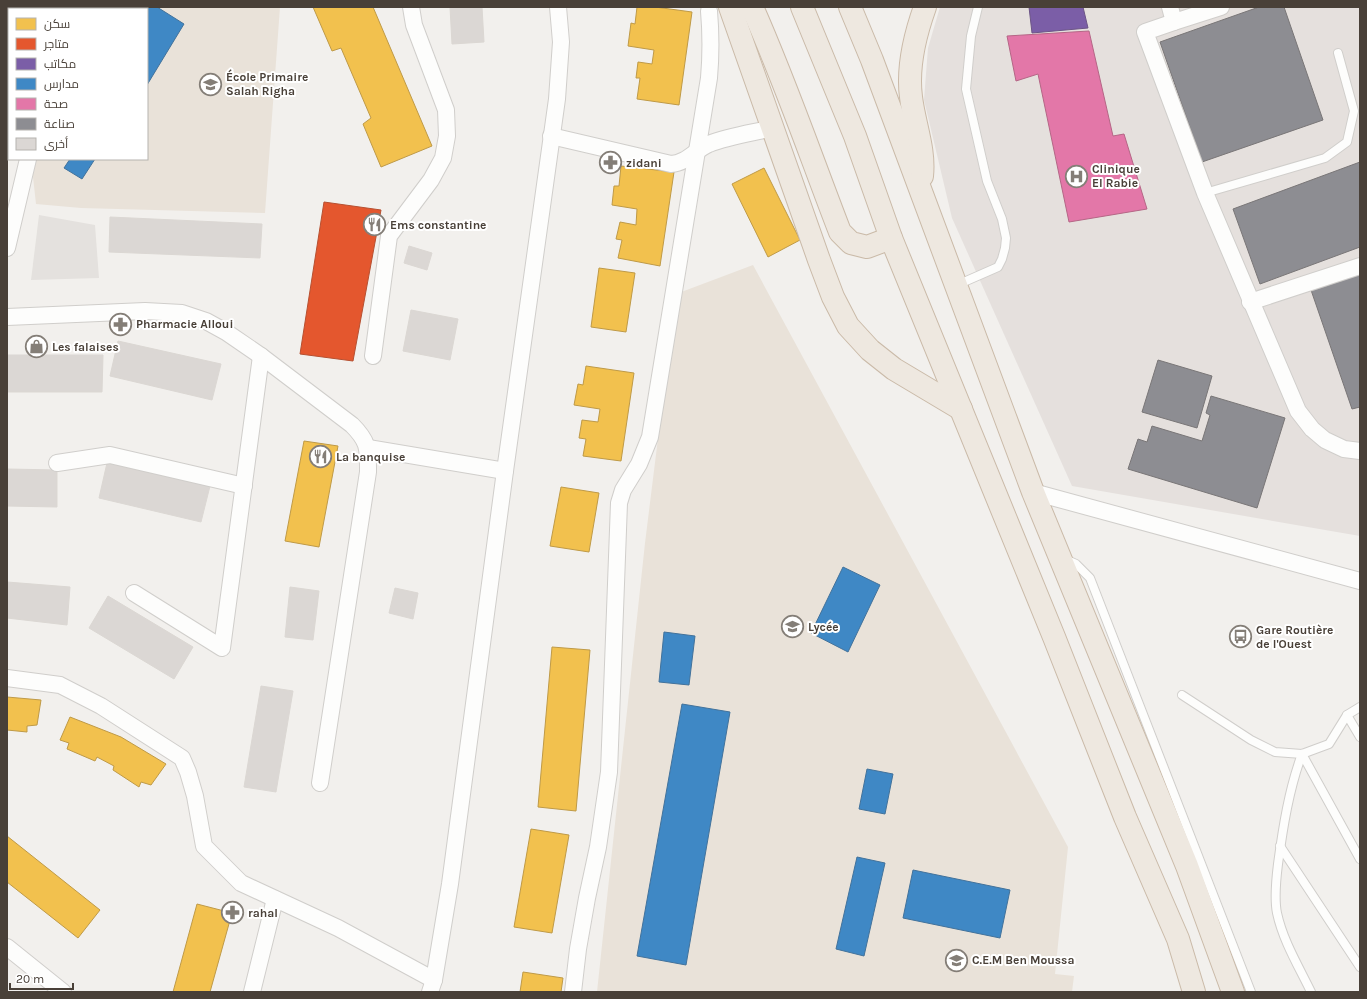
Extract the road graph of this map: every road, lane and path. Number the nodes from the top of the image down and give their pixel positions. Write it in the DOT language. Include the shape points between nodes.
graph roads {
  1 [pos="411,7"];
  2 [pos="558,7"];
  3 [pos="730,7"];
  4 [pos="752,7"];
  5 [pos="802,7"];
  6 [pos="850,7"];
  7 [pos="925,7"];
  8 [pos="978,7"];
  9 [pos="1221,7"];
  10 [pos="709,11"];
  11 [pos="1172,15"];
  12 [pos="1338,53"];
  13 [pos="773,128"];
  14 [pos="551,136"];
  15 [pos="696,152"];
  16 [pos="28,160"];
  17 [pos="920,191"];
  18 [pos="1205,193"];
  19 [pos="890,238"];
  20 [pos="7,248"];
  21 [pos="1360,266"];
  22 [pos="957,286"];
  23 [pos="1250,302"];
  24 [pos="7,317"];
  25 [pos="261,356"];
  26 [pos="373,356"];
  27 [pos="961,409"];
  28 [pos="368,448"];
  29 [pos="1360,451"];
  30 [pos="57,463"];
  31 [pos="505,470"];
  32 [pos="244,486"];
  33 [pos="1033,492"];
  34 [pos="1058,556"];
  35 [pos="1360,581"];
  36 [pos="134,594"];
  37 [pos="7,678"];
  38 [pos="1182,695"];
  39 [pos="1360,708"];
  40 [pos="1347,716"];
  41 [pos="1360,737"];
  42 [pos="1302,754"];
  43 [pos="320,783"];
  44 [pos="1280,846"];
  45 [pos="1360,859"];
  46 [pos="275,899"];
  47 [pos="7,947"];
  48 [pos="1360,967"];
  49 [pos="432,986"];
  50 [pos="62,992"];
  51 [pos="252,992"];
  52 [pos="573,992"];
  53 [pos="1194,992"];
  54 [pos="1233,992"];
  55 [pos="1251,992"];
  56 [pos="1311,992"];
  1 -- 26 [label="street" via="414,25 446,110 447,136 443,158 431,180 389,236"];
  2 -- 14 [label="street" via="561,42 557,99"];
  3 -- 13 [label="highway"];
  4 -- 19 [label="highway" via="792,102 840,232 851,244 867,247"];
  5 -- 19 [label="highway" via="855,136"];
  6 -- 17 [label="highway"];
  7 -- 17 [label="highway" via="917,28 910,80 923,169"];
  8 -- 22 [label="lane" via="971,36 966,89 987,181 1002,219 1006,238 998,267"];
  9 -- 11 [label="street"];
  10 -- 15 [label="street" via="711,56"];
  11 -- 18 [label="street" via="1145,32"];
  12 -- 18 [label="lane" via="1354,111 1347,142 1325,158"];
  13 -- 15 [label="street" via="716,141"];
  13 -- 27 [label="highway" via="833,298 848,326 870,350 894,369"];
  14 -- 15 [label="street" via="671,164 684,161"];
  14 -- 31 [label="street"];
  15 -- 52 [label="street" via="650,437 619,503 609,772 598,847 578,949"];
  16 -- 20 [label="street"];
  17 -- 22 [label="highway"];
  18 -- 23 [label="street"];
  19 -- 27 [label="highway"];
  21 -- 23 [label="street"];
  22 -- 33 [label="highway"];
  23 -- 29 [label="street" via="1298,412 1325,440"];
  24 -- 25 [label="street" via="145,311 182,313 206,321"];
  25 -- 28 [label="street" via="352,425 361,434"];
  25 -- 32 [label="street"];
  27 -- 53 [label="highway" via="1125,817 1178,940"];
  28 -- 31 [label="street"];
  28 -- 43 [label="street" via="368,472"];
  30 -- 32 [label="street" via="110,455"];
  31 -- 49 [label="street" via="450,884"];
  32 -- 36 [label="street" via="222,648"];
  33 -- 34 [label="highway"];
  33 -- 35 [label="street"];
  34 -- 54 [label="highway" via="1187,866"];
  34 -- 55 [label="lane" via="1076,564 1090,578"];
  37 -- 46 [label="street" via="60,686 102,706 182,758 195,796 204,846 241,883"];
  38 -- 42 [label="lane" via="1250,740 1275,752"];
  39 -- 40 [label="lane"];
  40 -- 41 [label="lane"];
  40 -- 42 [label="lane" via="1329,744"];
  42 -- 44 [label="lane" via="1294,776"];
  42 -- 45 [label="lane"];
  44 -- 48 [label="lane"];
  44 -- 56 [label="lane" via="1276,911 1281,931"];
  46 -- 49 [label="street" via="338,928"];
  46 -- 51 [label="street"];
  47 -- 50 [label="street"];
}
